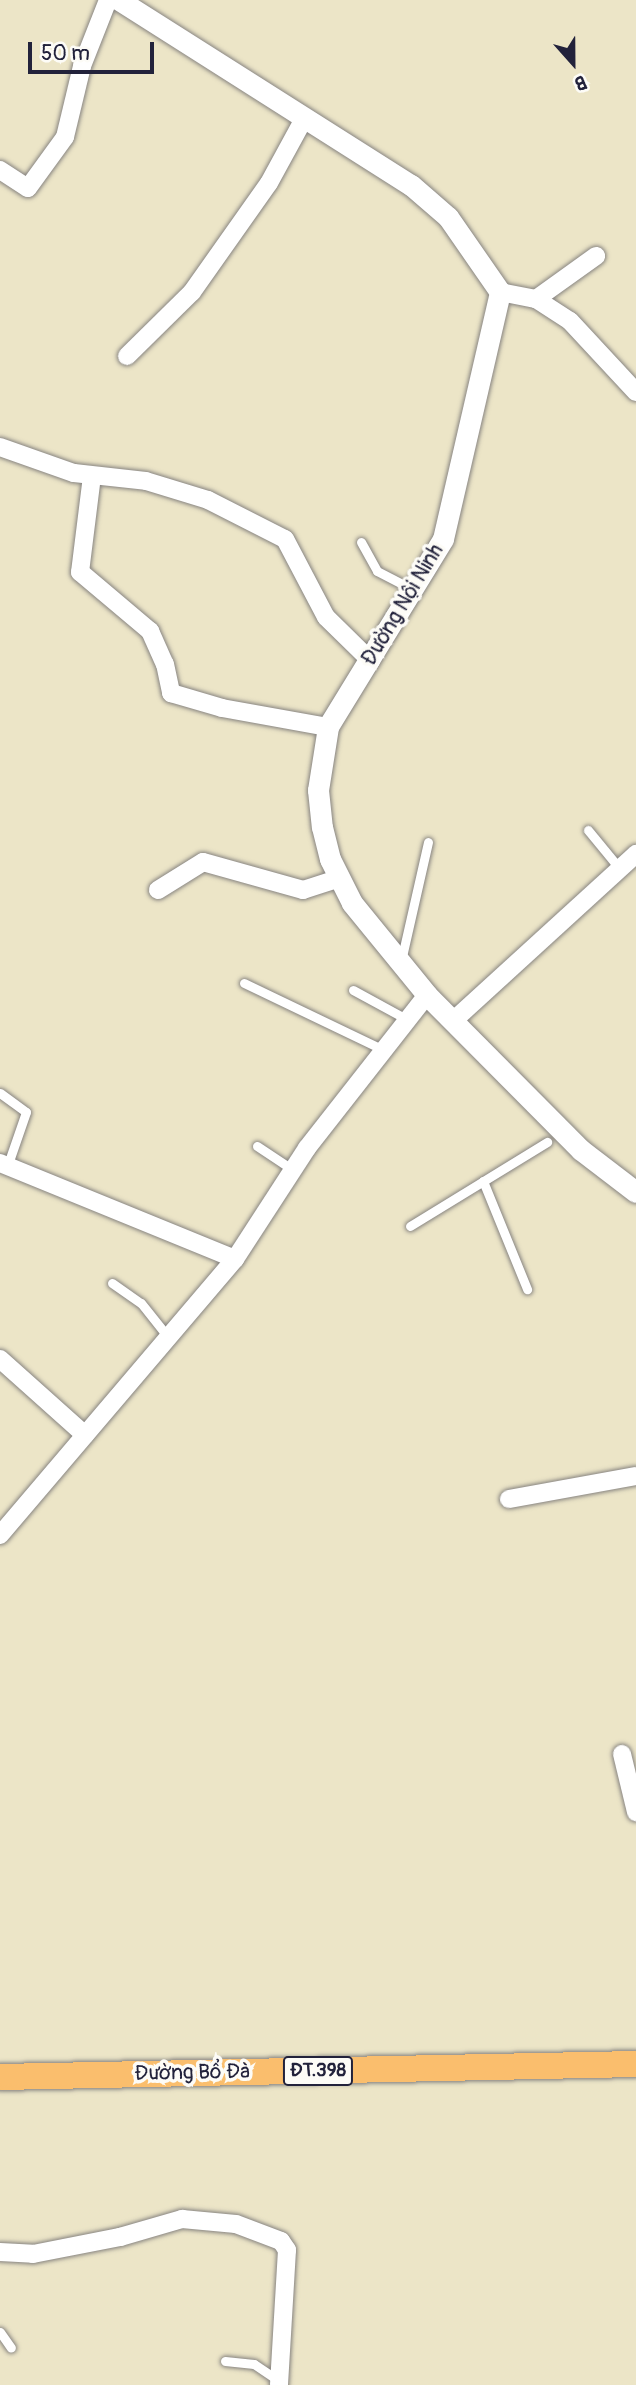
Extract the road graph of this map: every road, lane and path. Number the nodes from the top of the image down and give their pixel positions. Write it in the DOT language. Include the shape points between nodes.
graph roads {
  1 [pos="108,0"];
  2 [pos="119,0"];
  3 [pos="305,117"];
  4 [pos="1,172"];
  5 [pos="596,256"];
  6 [pos="500,292"];
  7 [pos="536,299"];
  8 [pos="127,356"];
  9 [pos="636,392"];
  10 [pos="0,447"];
  11 [pos="92,476"];
  12 [pos="361,542"];
  13 [pos="415,591"];
  14 [pos="370,661"];
  15 [pos="328,727"];
  16 [pos="587,830"];
  17 [pos="428,842"];
  18 [pos="635,856"];
  19 [pos="620,869"];
  20 [pos="340,878"];
  21 [pos="158,890"];
  22 [pos="401,963"];
  23 [pos="244,983"];
  24 [pos="353,990"];
  25 [pos="427,995"];
  26 [pos="408,1020"];
  27 [pos="453,1021"];
  28 [pos="384,1050"];
  29 [pos="0,1093"];
  30 [pos="555,1138"];
  31 [pos="257,1146"];
  32 [pos="3,1167"];
  33 [pos="293,1170"];
  34 [pos="483,1181"];
  35 [pos="636,1192"];
  36 [pos="410,1226"];
  37 [pos="235,1259"];
  38 [pos="112,1283"];
  39 [pos="527,1289"];
  40 [pos="168,1337"];
  41 [pos="0,1359"];
  42 [pos="85,1435"];
  43 [pos="636,1476"];
  44 [pos="509,1499"];
  45 [pos="0,1535"];
  46 [pos="622,1754"];
  47 [pos="636,1812"];
  48 [pos="636,2064"];
  49 [pos="0,2077"];
  50 [pos="0,2252"];
  51 [pos="0,2332"];
  52 [pos="11,2348"];
  53 [pos="225,2361"];
  54 [pos="279,2383"];
  1 -- 4 [label="street" via="82,66 65,138 29,188"];
  2 -- 3 [label="street"];
  3 -- 6 [label="street" via="411,185 448,217"];
  3 -- 8 [label="street" via="269,183 192,292"];
  5 -- 7 [label="street"];
  6 -- 7 [label="street"];
  6 -- 13 [label="street, Đường Nội Ninh" via="443,539"];
  7 -- 9 [label="street" via="591,338"];
  10 -- 11 [label="street"];
  11 -- 14 [label="street" via="146,481 208,500 285,540 326,617"];
  11 -- 15 [label="street" via="80,572 150,632 165,664 170,693 222,708"];
  12 -- 13 [label="lane" via="377,570"];
  13 -- 14 [label="street, Đường Nội Ninh"];
  14 -- 15 [label="street, Đường Nội Ninh"];
  15 -- 20 [label="street, Đường Nội Ninh" via="318,790 322,827"];
  16 -- 19 [label="lane"];
  17 -- 22 [label="lane"];
  18 -- 19 [label="street"];
  19 -- 27 [label="street"];
  20 -- 21 [label="street" via="315,889 291,888 203,862"];
  20 -- 22 [label="street, Đường Nội Ninh" via="352,903"];
  22 -- 25 [label="street, Đường Nội Ninh"];
  23 -- 28 [label="lane"];
  24 -- 26 [label="lane"];
  25 -- 26 [label="street"];
  25 -- 27 [label="street, Đường Nội Ninh"];
  26 -- 28 [label="street"];
  27 -- 30 [label="street, Đường Nội Ninh"];
  28 -- 33 [label="street"];
  29 -- 32 [label="lane" via="26,1112"];
  30 -- 34 [label="lane"];
  30 -- 35 [label="street, Đường Nội Ninh"];
  31 -- 33 [label="lane"];
  32 -- 37 [label="street"];
  33 -- 37 [label="street"];
  34 -- 36 [label="lane"];
  34 -- 39 [label="lane"];
  37 -- 40 [label="street"];
  38 -- 40 [label="lane" via="141,1303"];
  40 -- 42 [label="street"];
  41 -- 42 [label="street"];
  42 -- 45 [label="street"];
  43 -- 44 [label="street"];
  46 -- 47 [label="street"];
  48 -- 49 [label="main road, Đường Bổ Đà / ĐT.398"];
  50 -- 54 [label="street" via="33,2254 182,2219 236,2224 281,2241 287,2250"];
  51 -- 52 [label="lane"];
  53 -- 54 [label="lane" via="254,2364"];
}
